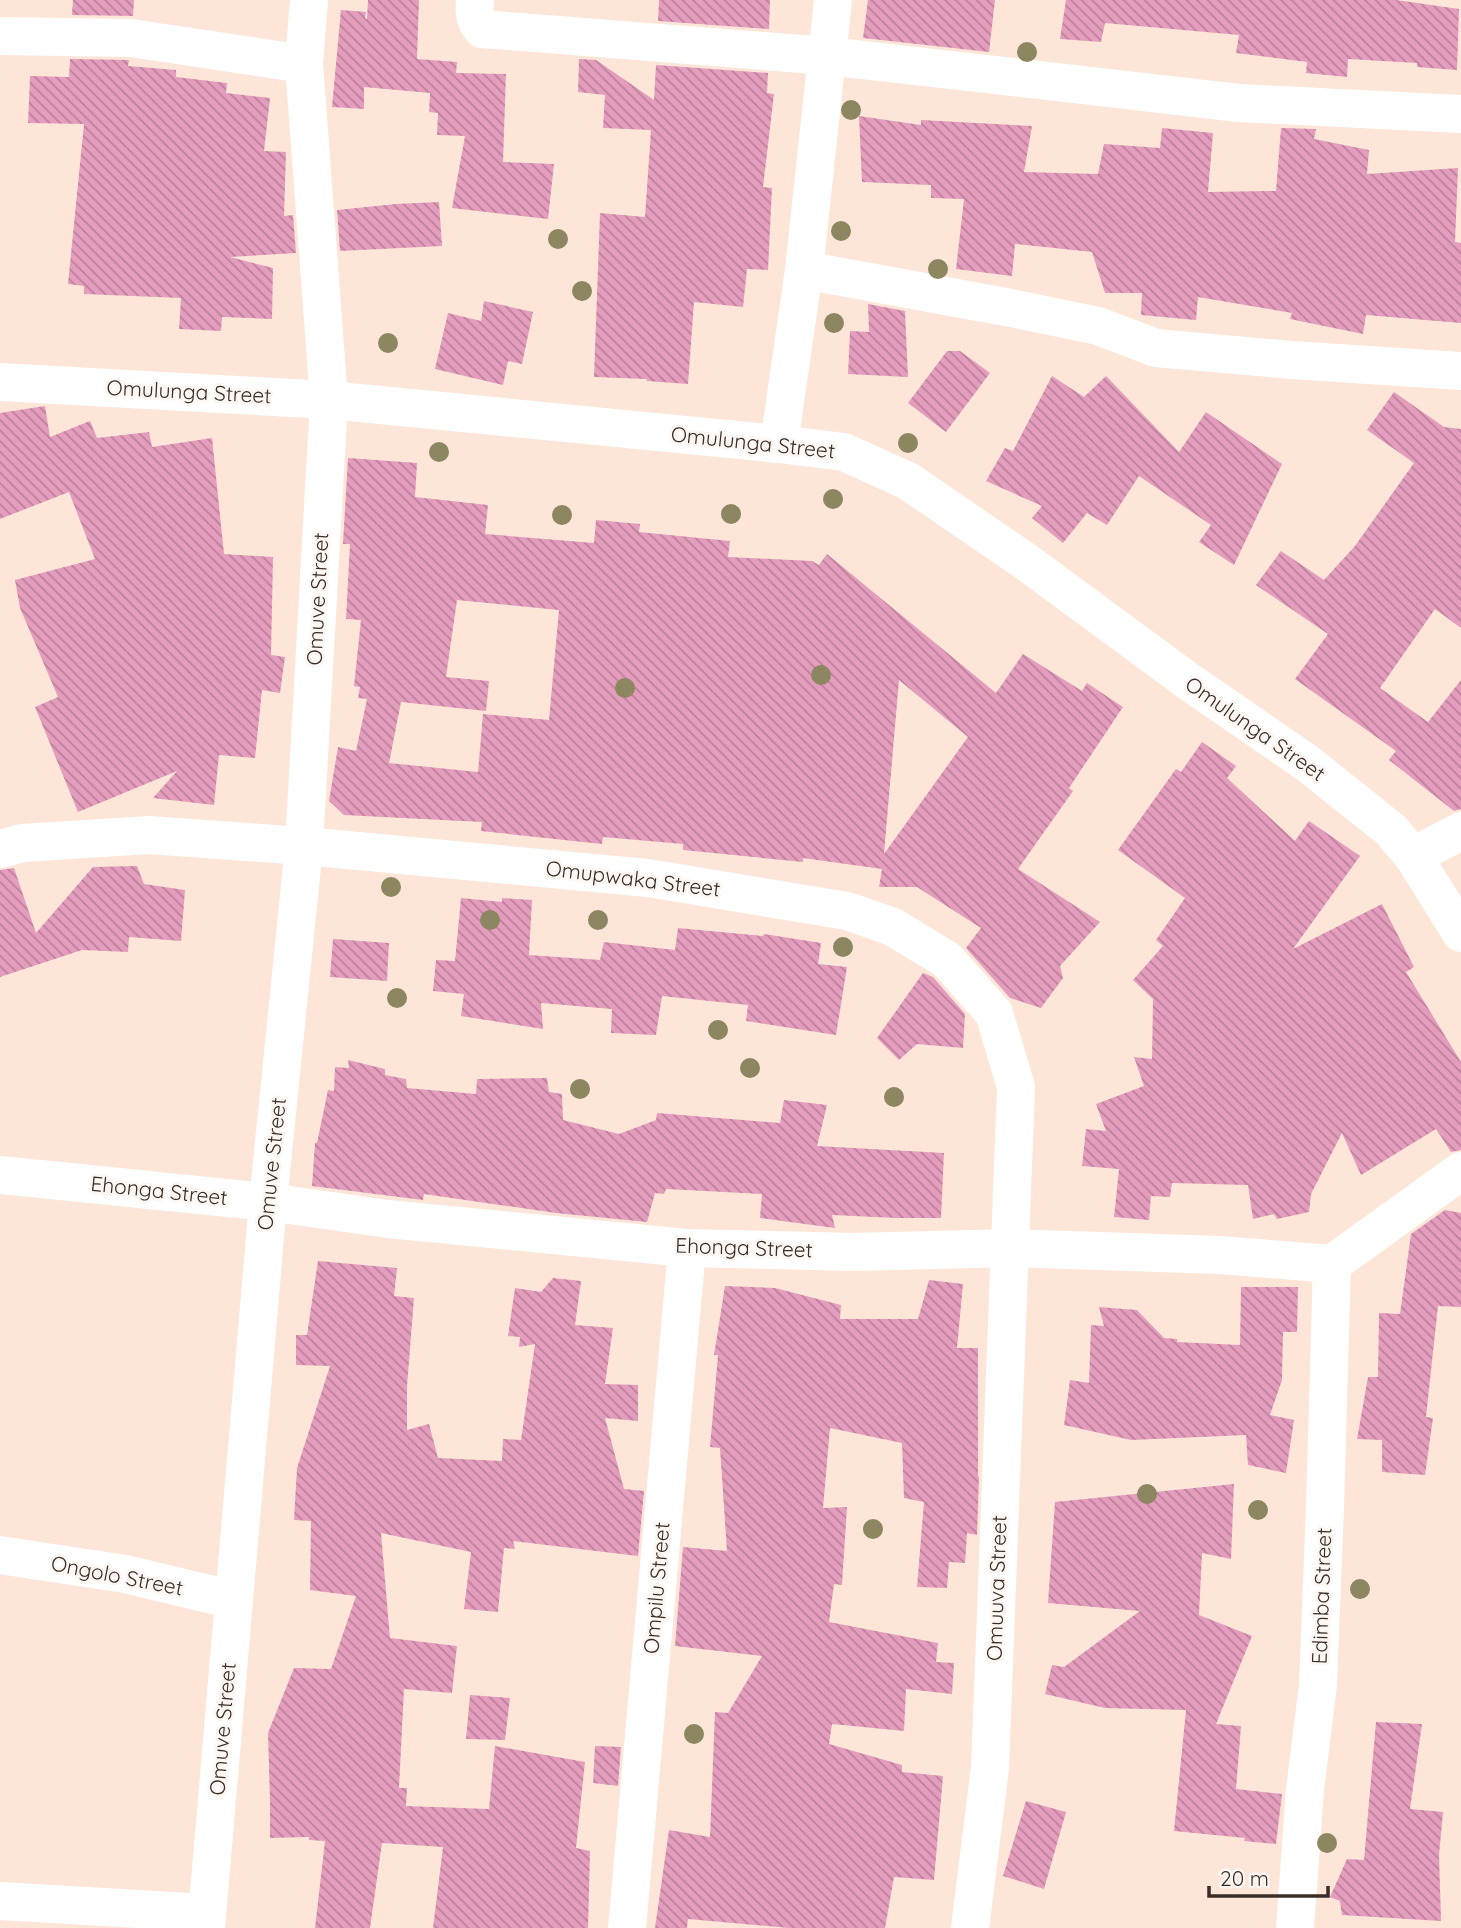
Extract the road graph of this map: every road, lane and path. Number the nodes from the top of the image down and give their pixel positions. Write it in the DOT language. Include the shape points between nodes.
graph roads {
  1 [pos="309,0"];
  2 [pos="475,0"];
  3 [pos="833,0"];
  4 [pos="0,36"];
  5 [pos="828,56"];
  6 [pos="304,64"];
  7 [pos="1461,114"];
  8 [pos="804,270"];
  9 [pos="1461,371"];
  10 [pos="0,382"];
  11 [pos="329,400"];
  12 [pos="779,444"];
  13 [pos="1461,831"];
  14 [pos="304,846"];
  15 [pos="0,849"];
  16 [pos="1413,856"];
  17 [pos="1461,933"];
  18 [pos="1461,1171"];
  19 [pos="0,1175"];
  20 [pos="268,1202"];
  21 [pos="687,1248"];
  22 [pos="1010,1248"];
  23 [pos="1332,1264"];
  24 [pos="0,1555"];
  25 [pos="234,1600"];
  26 [pos="0,1901"];
  27 [pos="206,1920"];
  28 [pos="627,1928"];
  29 [pos="970,1928"];
  30 [pos="1295,1928"];
  1 -- 6 [label="street, Omuve Street"];
  2 -- 5 [label="street" via="474,14 482,29"];
  3 -- 5 [label="street"];
  4 -- 6 [label="street" via="131,38"];
  5 -- 7 [label="street" via="1239,103"];
  5 -- 8 [label="street"];
  6 -- 11 [label="street, Omuve Street"];
  8 -- 9 [label="street" via="1098,326 1156,348"];
  8 -- 12 [label="street"];
  10 -- 11 [label="street, Omulunga Street"];
  11 -- 12 [label="street, Omulunga Street"];
  11 -- 14 [label="street, Omuve Street"];
  12 -- 16 [label="street, Omulunga Street" via="844,452 908,481 1307,763 1391,830"];
  13 -- 16 [label="street"];
  14 -- 15 [label="street, Omupwaka Street" via="149,835 23,843"];
  14 -- 20 [label="street, Omuve Street"];
  14 -- 22 [label="street, Omupwaka Street" via="648,878 847,911 893,927 947,960 994,1013 1016,1087"];
  16 -- 17 [label="street, Omulunga Street"];
  18 -- 23 [label="street"];
  19 -- 20 [label="street, Ehonga Street"];
  20 -- 21 [label="street, Ehonga Street" via="388,1219"];
  20 -- 25 [label="street, Omuve Street"];
  21 -- 22 [label="street, Ehonga Street" via="853,1252"];
  21 -- 28 [label="street, Ompilu Street"];
  22 -- 23 [label="street, Ehonga Street"];
  22 -- 29 [label="street, Omuuva Street" via="990,1768"];
  23 -- 30 [label="street, Edimba Street" via="1318,1685"];
  24 -- 25 [label="street, Ongolo Street" via="125,1574"];
  25 -- 27 [label="street, Omuve Street"];
  26 -- 27 [label="street"];
}
